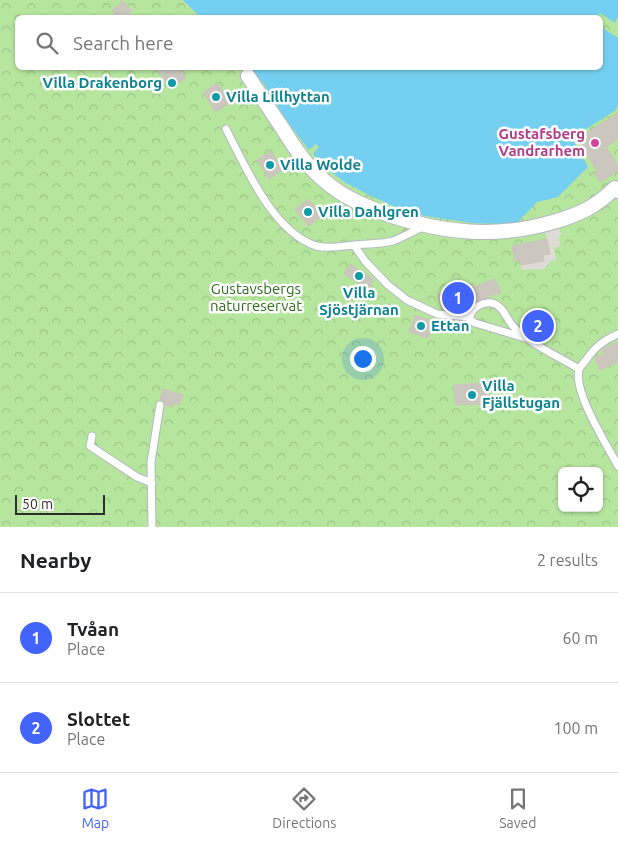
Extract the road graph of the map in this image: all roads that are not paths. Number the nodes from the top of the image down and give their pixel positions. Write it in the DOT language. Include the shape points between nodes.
graph roads {
  1 [pos="248,76"];
  2 [pos="226,129"];
  3 [pos="618,191"];
  4 [pos="425,225"];
  5 [pos="354,245"];
  6 [pos="470,317"];
  7 [pos="618,334"];
  8 [pos="529,340"];
  9 [pos="580,369"];
  10 [pos="160,405"];
  11 [pos="92,436"];
  12 [pos="618,466"];
  13 [pos="152,483"];
  14 [pos="152,527"];
  1 -- 4 [label="street" via="298,152 326,182 362,204"];
  2 -- 5 [label="lane" via="254,183 286,226 317,246"];
  3 -- 4 [label="street" via="615,188 580,213 526,229 475,233"];
  4 -- 5 [label="lane" via="394,240"];
  5 -- 6 [label="lane" via="370,267 407,300 437,314"];
  6 -- 8 [label="lane" via="472,322"];
  6 -- 8 [label="lane" via="475,308 495,304"];
  7 -- 9 [label="lane" via="598,345"];
  8 -- 9 [label="lane"];
  9 -- 12 [label="lane" via="580,389"];
  10 -- 13 [label="lane"];
  11 -- 13 [label="lane" via="90,446 137,477"];
  13 -- 14 [label="lane"];
}
